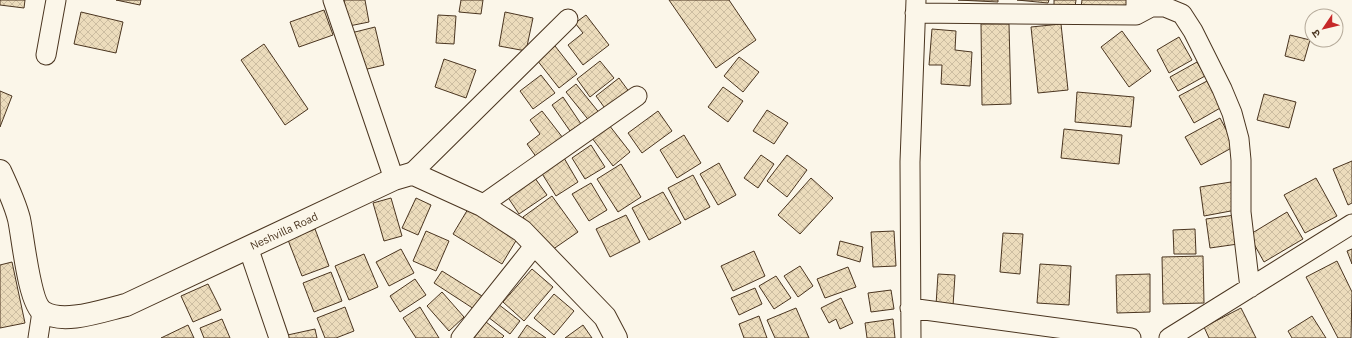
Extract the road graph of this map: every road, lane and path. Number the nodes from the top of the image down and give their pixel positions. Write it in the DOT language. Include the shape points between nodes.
graph roads {
  1 [pos="56,0"];
  2 [pos="333,0"];
  3 [pos="915,6"];
  4 [pos="1136,7"];
  5 [pos="568,19"];
  6 [pos="46,55"];
  7 [pos="637,96"];
  8 [pos="0,171"];
  9 [pos="402,176"];
  10 [pos="482,205"];
  11 [pos="1352,224"];
  12 [pos="536,245"];
  13 [pos="248,247"];
  14 [pos="1250,288"];
  15 [pos="910,308"];
  16 [pos="42,312"];
  17 [pos="38,338"];
  18 [pos="279,338"];
  19 [pos="461,338"];
  20 [pos="616,338"];
  21 [pos="911,338"];
  22 [pos="1131,338"];
  23 [pos="1169,338"];
  1 -- 6 [label="street"];
  2 -- 9 [label="street"];
  3 -- 4 [label="street"];
  3 -- 15 [label="street" via="910,162"];
  4 -- 14 [label="street" via="1165,7 1182,14 1222,88 1239,138 1241,212"];
  5 -- 9 [label="street"];
  7 -- 10 [label="street"];
  8 -- 16 [label="street" via="19,218 32,290"];
  9 -- 10 [label="street" via="416,174"];
  9 -- 13 [label="street, Neshvilla Road"];
  10 -- 12 [label="street" via="522,231"];
  11 -- 14 [label="street"];
  12 -- 19 [label="street"];
  12 -- 20 [label="street" via="605,318"];
  13 -- 16 [label="street, Neshvilla Road" via="126,305 85,315 60,317"];
  13 -- 18 [label="street"];
  14 -- 23 [label="street"];
  15 -- 21 [label="street"];
  15 -- 22 [label="street"];
  16 -- 17 [label="street"];
}
